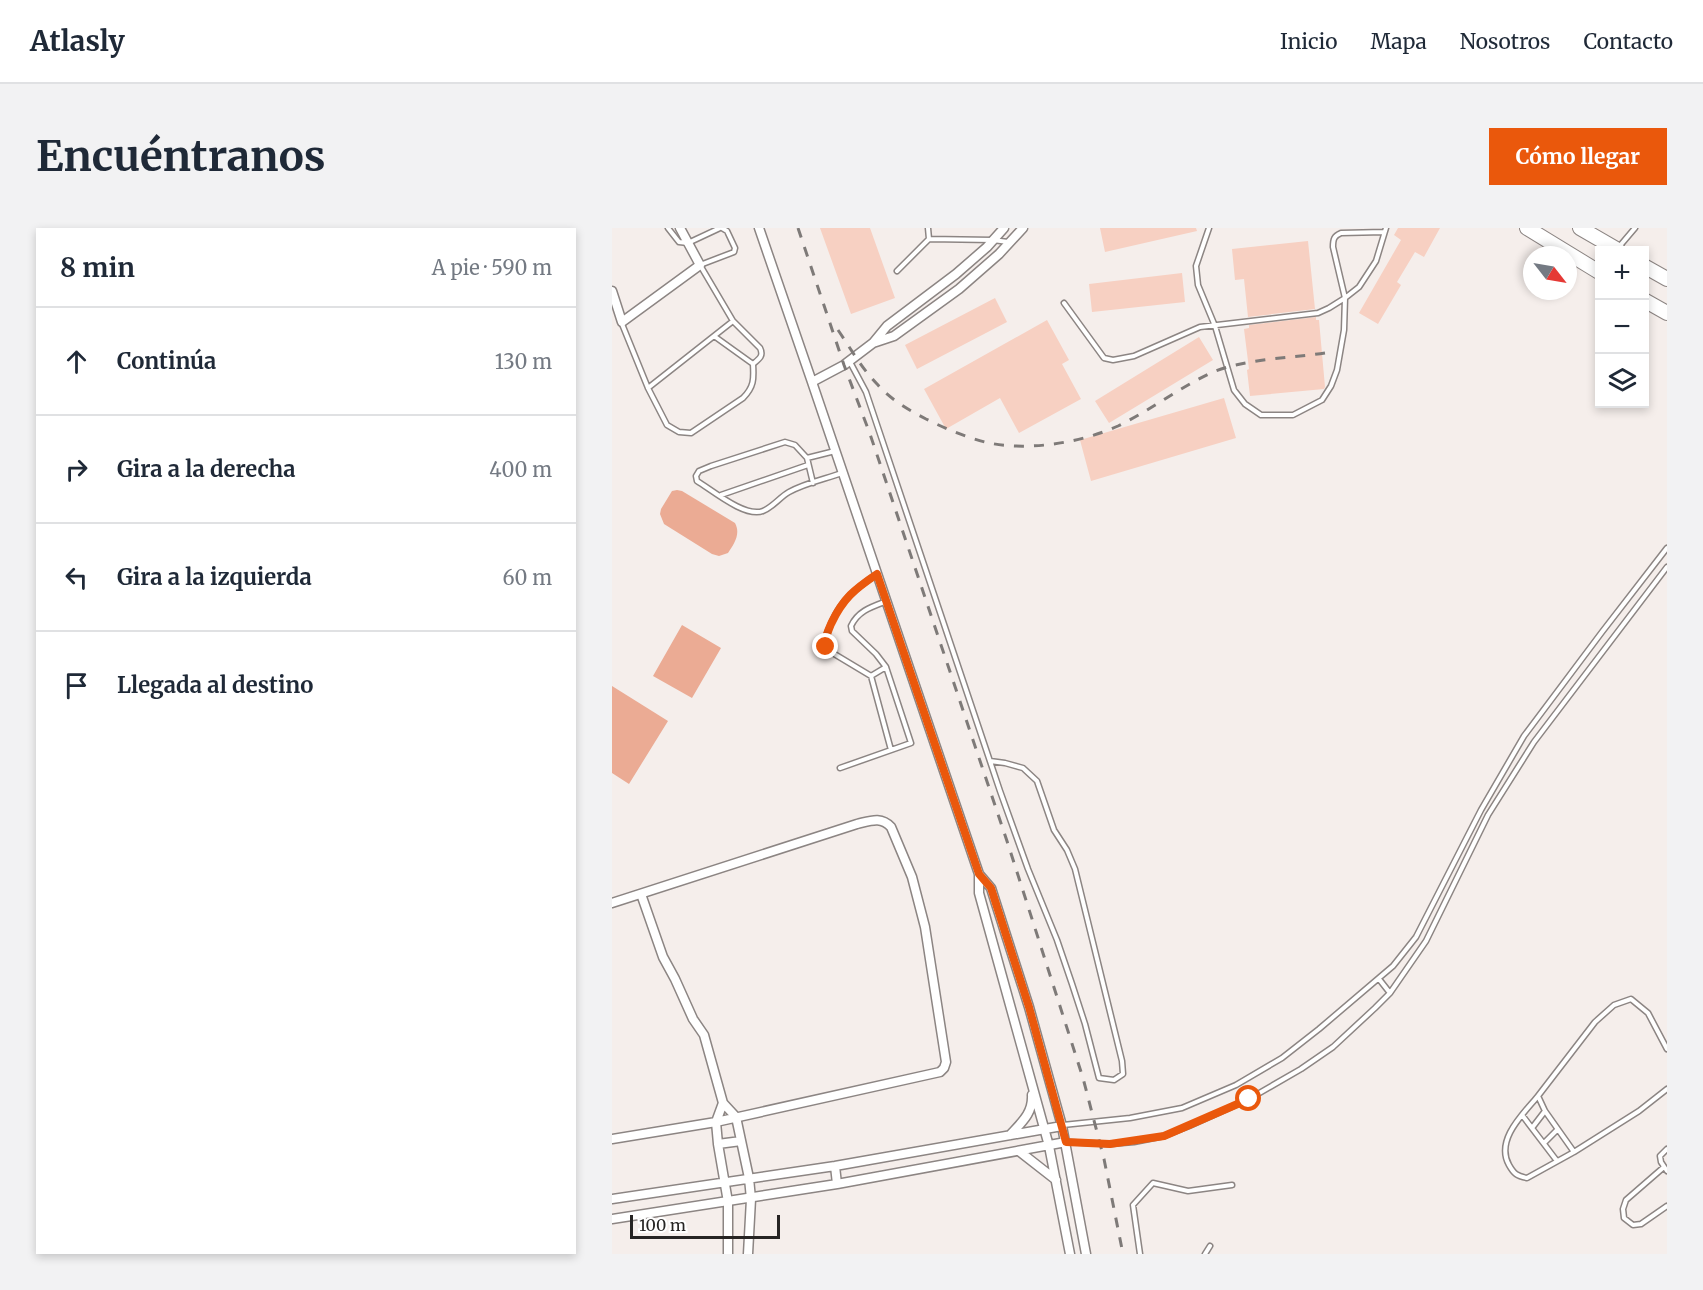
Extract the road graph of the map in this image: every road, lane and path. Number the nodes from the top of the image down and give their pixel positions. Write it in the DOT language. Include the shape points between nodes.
graph roads {
  1 [pos="668,228"];
  2 [pos="680,228"];
  3 [pos="721,228"];
  4 [pos="759,228"];
  5 [pos="928,228"];
  6 [pos="1004,228"];
  7 [pos="1023,228"];
  8 [pos="1209,228"];
  9 [pos="1527,228"];
  10 [pos="1580,228"];
  11 [pos="1635,228"];
  12 [pos="1385,230"];
  13 [pos="929,238"];
  14 [pos="993,240"];
  15 [pos="1012,242"];
  16 [pos="688,243"];
  17 [pos="1610,246"];
  18 [pos="1620,246"];
  19 [pos="700,265"];
  20 [pos="1649,269"];
  21 [pos="1595,270"];
  22 [pos="897,272"];
  23 [pos="1667,279"];
  24 [pos="612,291"];
  25 [pos="1345,298"];
  26 [pos="1064,303"];
  27 [pos="1649,303"];
  28 [pos="1667,313"];
  29 [pos="733,321"];
  30 [pos="622,322"];
  31 [pos="1215,326"];
  32 [pos="714,336"];
  33 [pos="873,343"];
  34 [pos="849,361"];
  35 [pos="753,364"];
  36 [pos="812,382"];
  37 [pos="648,388"];
  38 [pos="836,451"];
  39 [pos="807,458"];
  40 [pos="808,465"];
  41 [pos="843,473"];
  42 [pos="813,483"];
  43 [pos="720,496"];
  44 [pos="1667,548"];
  45 [pos="1667,567"];
  46 [pos="877,574"];
  47 [pos="886,601"];
  48 [pos="886,667"];
  49 [pos="871,676"];
  50 [pos="891,750"];
  51 [pos="990,761"];
  52 [pos="840,768"];
  53 [pos="979,874"];
  54 [pos="641,894"];
  55 [pos="612,903"];
  56 [pos="1378,979"];
  57 [pos="1390,993"];
  58 [pos="1667,1049"];
  59 [pos="1032,1079"];
  60 [pos="1667,1089"];
  61 [pos="1538,1096"];
  62 [pos="723,1103"];
  63 [pos="1545,1111"];
  64 [pos="1522,1115"];
  65 [pos="736,1117"];
  66 [pos="716,1122"];
  67 [pos="1062,1126"];
  68 [pos="1532,1128"];
  69 [pos="1045,1129"];
  70 [pos="1557,1130"];
  71 [pos="1010,1135"];
  72 [pos="612,1139"];
  73 [pos="741,1141"];
  74 [pos="1066,1142"];
  75 [pos="1544,1143"];
  76 [pos="718,1144"];
  77 [pos="1049,1146"];
  78 [pos="1667,1149"];
  79 [pos="1019,1151"];
  80 [pos="1574,1152"];
  81 [pos="1557,1161"];
  82 [pos="835,1166"];
  83 [pos="1665,1169"];
  84 [pos="749,1178"];
  85 [pos="1056,1180"];
  86 [pos="726,1182"];
  87 [pos="837,1184"];
  88 [pos="1232,1185"];
  89 [pos="612,1199"];
  90 [pos="751,1199"];
  91 [pos="728,1202"];
  92 [pos="1667,1206"];
  93 [pos="612,1219"];
  94 [pos="1210,1245"];
  95 [pos="728,1254"];
  96 [pos="748,1254"];
  97 [pos="1070,1254"];
  98 [pos="1086,1254"];
  99 [pos="1140,1254"];
  100 [pos="1205,1254"];
  1 -- 16 [label="lane" via="679,242"];
  2 -- 16 [label="street"];
  3 -- 16 [label="lane"];
  3 -- 19 [label="lane" via="727,231 734,252"];
  4 -- 36 [label="street"];
  5 -- 13 [label="lane"];
  6 -- 14 [label="street"];
  7 -- 15 [label="street"];
  8 -- 31 [label="lane" via="1196,266 1198,285"];
  9 -- 21 [label="main road"];
  10 -- 17 [label="main road"];
  11 -- 18 [label="lane"];
  12 -- 25 [label="lane" via="1376,261 1359,288"];
  12 -- 25 [label="lane" via="1335,236 1333,247"];
  13 -- 14 [label="lane"];
  13 -- 22 [label="lane"];
  14 -- 15 [label="lane"];
  14 -- 33 [label="street" via="956,274 887,326"];
  15 -- 33 [label="street" via="923,316 894,336"];
  16 -- 19 [label="street"];
  19 -- 29 [label="lane"];
  19 -- 30 [label="street"];
  20 -- 23 [label="main road"];
  24 -- 30 [label="street"];
  25 -- 31 [label="lane" via="1318,313"];
  25 -- 31 [label="lane" via="1344,330 1331,386 1322,400 1293,416 1261,415 1245,404 1234,390"];
  26 -- 31 [label="lane" via="1104,358 1113,360 1134,356 1200,327"];
  27 -- 28 [label="main road"];
  29 -- 32 [label="lane"];
  29 -- 35 [label="lane" via="762,352"];
  30 -- 37 [label="lane"];
  32 -- 35 [label="lane"];
  32 -- 37 [label="lane"];
  33 -- 34 [label="street"];
  34 -- 36 [label="street"];
  34 -- 51 [label="lane" via="866,392"];
  35 -- 37 [label="lane" via="750,391 691,433 667,425"];
  36 -- 38 [label="street"];
  38 -- 39 [label="lane"];
  38 -- 41 [label="street"];
  39 -- 40 [label="lane"];
  39 -- 43 [label="lane" via="795,445 785,442 699,471 697,481"];
  40 -- 42 [label="lane"];
  40 -- 43 [label="lane"];
  41 -- 42 [label="lane"];
  41 -- 46 [label="street"];
  42 -- 43 [label="lane" via="788,493 761,512 740,508"];
  44 -- 56 [label="lane" via="1524,736 1480,810 1416,937"];
  45 -- 57 [label="lane" via="1534,742 1488,816 1425,941"];
  46 -- 47 [label="street"];
  46 -- 49 [label="lane" via="844,599 825,643 831,652"];
  47 -- 48 [label="lane" via="864,610 850,626"];
  47 -- 53 [label="street"];
  48 -- 49 [label="lane"];
  48 -- 50 [label="lane" via="911,743"];
  49 -- 50 [label="lane"];
  50 -- 52 [label="lane"];
  51 -- 51 [label="lane" via="1057,940 1099,1078 1114,1080 1123,1074 1122,1061 1075,869 1054,830 1037,781 1023,768"];
  53 -- 59 [label="street" via="979,893"];
  53 -- 67 [label="street" via="991,888"];
  54 -- 55 [label="street"];
  54 -- 62 [label="street" via="663,957 704,1035"];
  54 -- 65 [label="street" via="872,820 888,823 893,832 912,877 926,927 944,1068"];
  56 -- 57 [label="lane"];
  56 -- 67 [label="lane" via="1282,1058 1236,1085 1182,1108"];
  57 -- 74 [label="lane" via="1333,1047 1249,1099 1164,1136 1110,1144"];
  58 -- 61 [label="lane" via="1639,1004 1631,999 1614,1005 1595,1022"];
  59 -- 69 [label="street"];
  59 -- 71 [label="street" via="1033,1104"];
  60 -- 80 [label="lane"];
  61 -- 63 [label="lane"];
  61 -- 64 [label="lane"];
  62 -- 65 [label="street"];
  62 -- 66 [label="street"];
  63 -- 68 [label="lane"];
  63 -- 70 [label="lane"];
  64 -- 68 [label="lane"];
  64 -- 81 [label="lane" via="1505,1149 1513,1172 1527,1178"];
  65 -- 66 [label="street"];
  65 -- 73 [label="street"];
  66 -- 72 [label="street"];
  66 -- 76 [label="street"];
  67 -- 69 [label="street"];
  67 -- 74 [label="street"];
  68 -- 75 [label="lane"];
  69 -- 71 [label="street"];
  69 -- 77 [label="street"];
  70 -- 75 [label="lane"];
  70 -- 80 [label="lane"];
  71 -- 82 [label="street"];
  73 -- 76 [label="street"];
  73 -- 84 [label="street"];
  74 -- 77 [label="street"];
  74 -- 98 [label="street"];
  75 -- 81 [label="lane"];
  76 -- 86 [label="street"];
  77 -- 79 [label="street"];
  77 -- 85 [label="street"];
  78 -- 83 [label="lane" via="1660,1156"];
  79 -- 85 [label="street"];
  79 -- 87 [label="street"];
  80 -- 81 [label="lane"];
  82 -- 84 [label="street"];
  82 -- 87 [label="street"];
  83 -- 92 [label="lane" via="1626,1200 1624,1218 1641,1224"];
  84 -- 86 [label="street"];
  84 -- 90 [label="street"];
  85 -- 97 [label="street"];
  86 -- 89 [label="street"];
  86 -- 91 [label="street"];
  87 -- 90 [label="street"];
  88 -- 99 [label="lane" via="1188,1191 1153,1183 1133,1205"];
  90 -- 91 [label="street"];
  90 -- 96 [label="street"];
  91 -- 93 [label="street"];
  91 -- 95 [label="street"];
  94 -- 100 [label="lane"];
}
